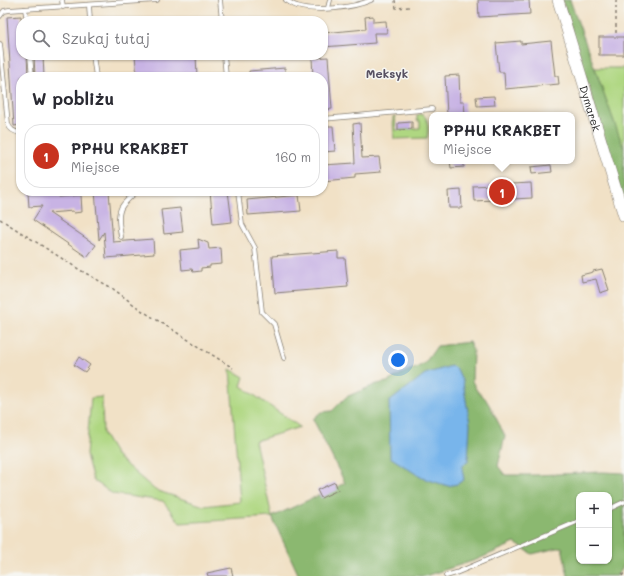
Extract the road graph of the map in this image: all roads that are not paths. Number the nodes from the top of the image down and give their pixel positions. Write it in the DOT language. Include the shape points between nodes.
graph roads {
  1 [pos="62,0"];
  2 [pos="86,0"];
  3 [pos="157,0"];
  4 [pos="220,0"];
  5 [pos="286,0"];
  6 [pos="330,0"];
  7 [pos="371,0"];
  8 [pos="558,0"];
  9 [pos="112,2"];
  10 [pos="87,5"];
  11 [pos="63,7"];
  12 [pos="328,8"];
  13 [pos="26,9"];
  14 [pos="0,16"];
  15 [pos="27,16"];
  16 [pos="89,16"];
  17 [pos="222,16"];
  18 [pos="0,44"];
  19 [pos="30,60"];
  20 [pos="94,60"];
  21 [pos="224,60"];
  22 [pos="32,72"];
  23 [pos="95,72"];
  24 [pos="226,72"];
  25 [pos="432,109"];
  26 [pos="328,118"];
  27 [pos="16,132"];
  28 [pos="132,196"];
  29 [pos="239,196"];
  30 [pos="624,216"];
  31 [pos="121,237"];
  32 [pos="284,358"];
  33 [pos="624,502"];
  34 [pos="612,507"];
  35 [pos="576,522"];
  36 [pos="446,576"];
  1 -- 11 [label="lane"];
  2 -- 10 [label="lane"];
  3 -- 9 [label="lane"];
  4 -- 17 [label="lane"];
  5 -- 12 [label="lane" via="296,6"];
  6 -- 12 [label="lane"];
  7 -- 12 [label="lane" via="347,7"];
  8 -- 30 [label="street, Dymarek"];
  9 -- 10 [label="lane"];
  10 -- 11 [label="lane"];
  10 -- 16 [label="lane"];
  11 -- 13 [label="lane"];
  13 -- 14 [label="lane" via="4,11"];
  13 -- 15 [label="lane"];
  18 -- 27 [label="lane" via="8,124 10,129"];
  19 -- 22 [label="lane"];
  20 -- 23 [label="lane"];
  21 -- 24 [label="lane"];
  25 -- 26 [label="lane"];
  28 -- 31 [label="lane" via="120,210"];
  29 -- 32 [label="lane" via="242,224 255,248 262,312 274,324"];
  33 -- 34 [label="lane"];
  35 -- 36 [label="lane"];
}
